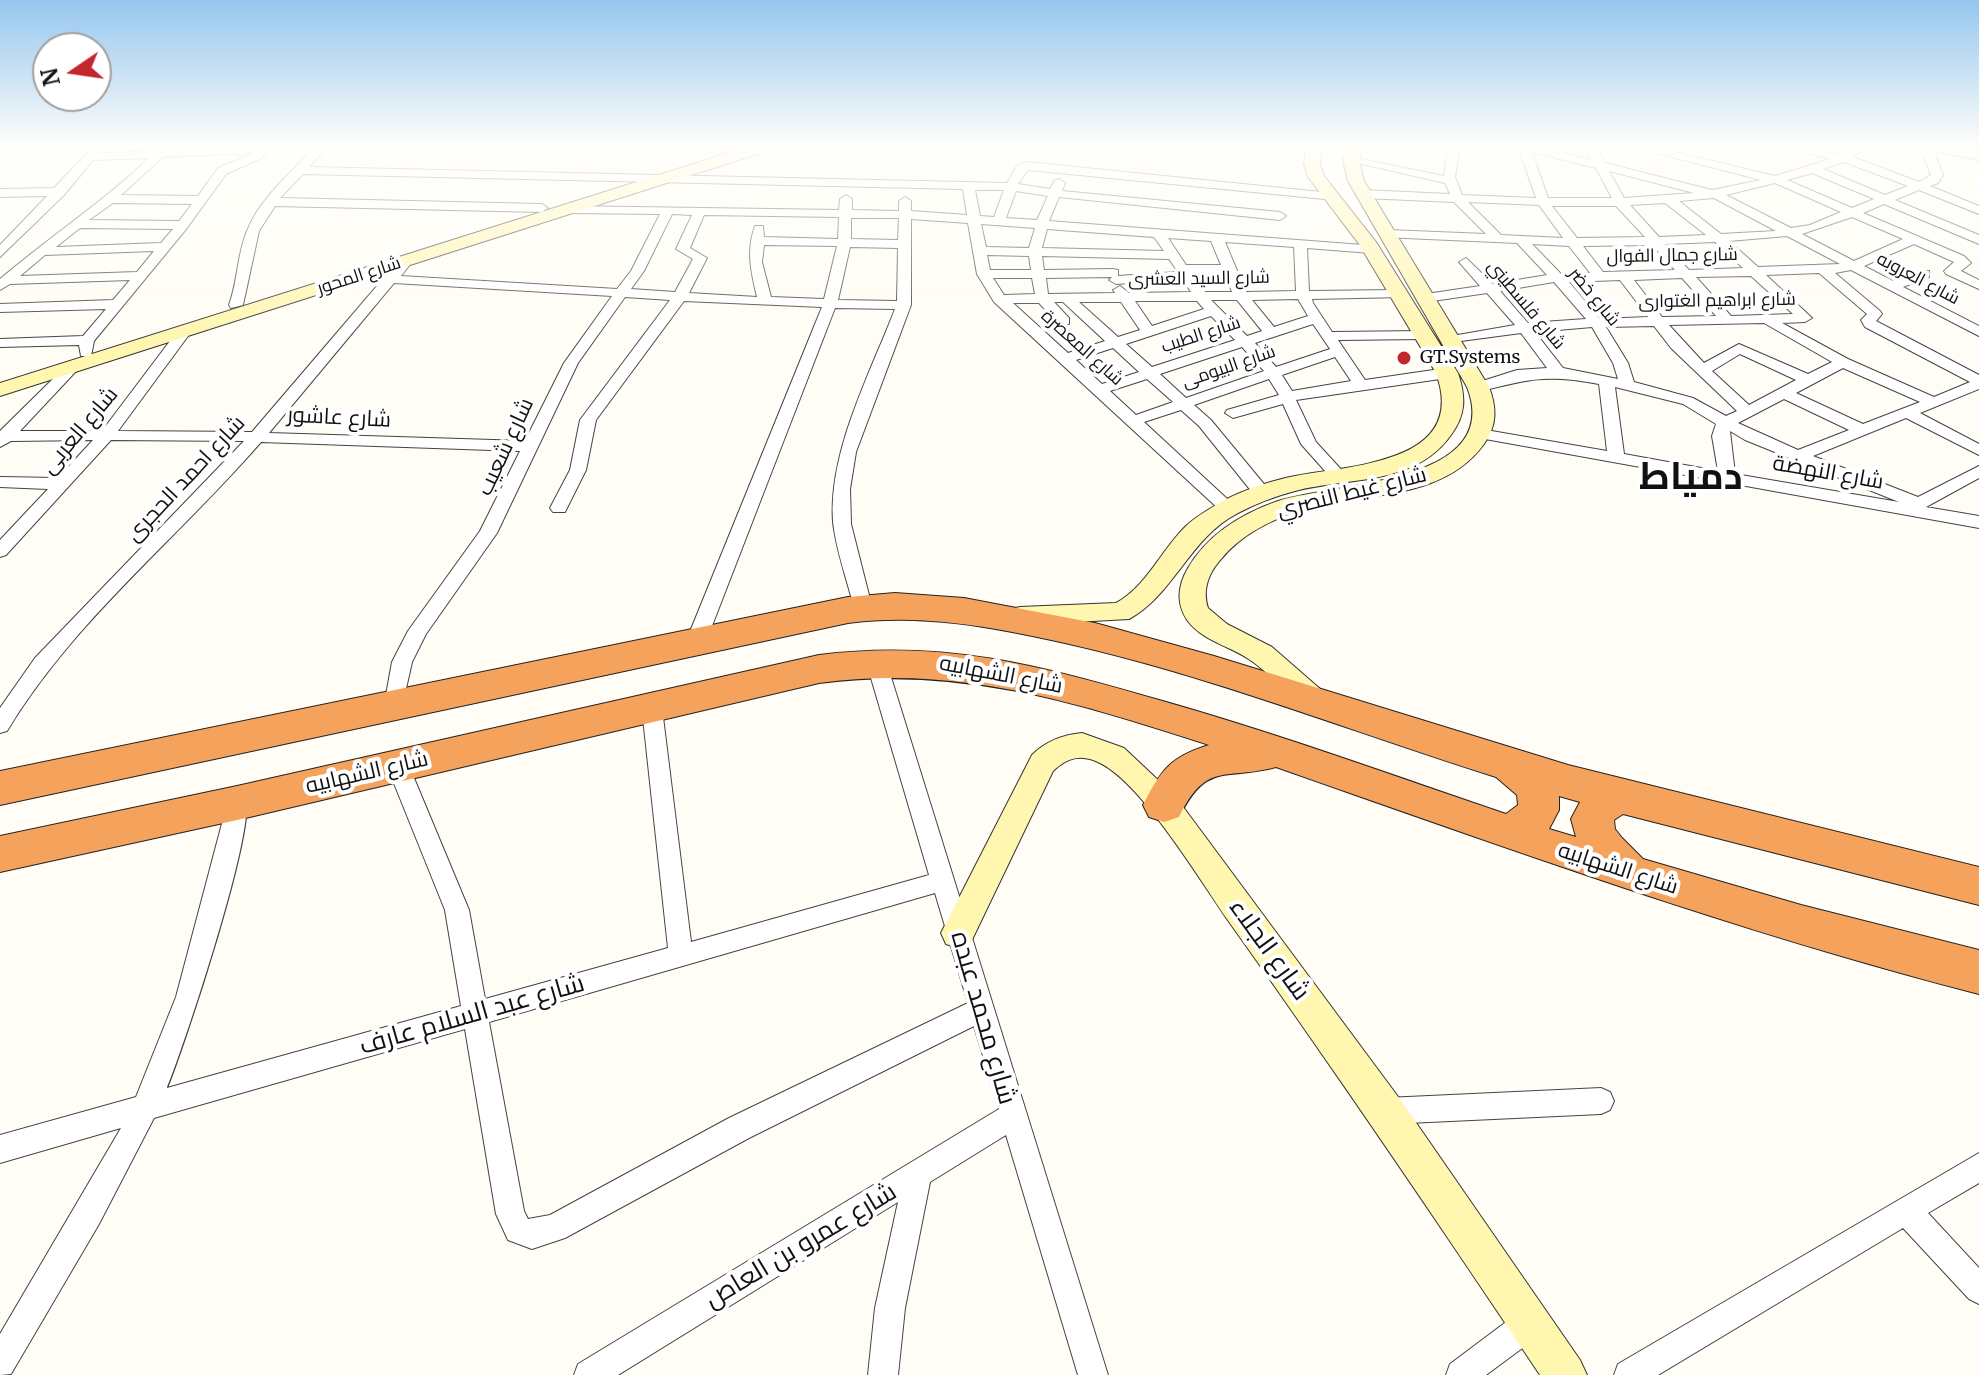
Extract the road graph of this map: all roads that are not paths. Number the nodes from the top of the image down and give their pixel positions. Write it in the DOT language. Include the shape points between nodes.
graph roads {
  1 [pos="42,211"];
  2 [pos="95,211"];
  3 [pos="194,211"];
  4 [pos="267,211"];
  5 [pos="534,211"];
  6 [pos="563,211"];
  7 [pos="667,211"];
  8 [pos="700,211"];
  9 [pos="711,211"];
  10 [pos="971,211"];
  11 [pos="1002,211"];
  12 [pos="1047,211"];
  13 [pos="1080,211"];
  14 [pos="1149,211"];
  15 [pos="1228,211"];
  16 [pos="1279,211"];
  17 [pos="1347,211"];
  18 [pos="1364,211"];
  19 [pos="1471,211"];
  20 [pos="1549,211"];
  21 [pos="1628,211"];
  22 [pos="1684,211"];
  23 [pos="1749,211"];
  24 [pos="1852,211"];
  25 [pos="1861,211"];
  26 [pos="1915,211"];
  27 [pos="764,212"];
  28 [pos="1237,212"];
  29 [pos="844,213"];
  30 [pos="1856,213"];
  31 [pos="904,214"];
  32 [pos="1280,216"];
  33 [pos="972,219"];
  34 [pos="999,221"];
  35 [pos="75,224"];
  36 [pos="1042,224"];
  37 [pos="183,225"];
  38 [pos="1074,226"];
  39 [pos="1093,228"];
  40 [pos="1151,232"];
  41 [pos="1791,233"];
  42 [pos="0,237"];
  43 [pos="17,237"];
  44 [pos="1216,237"];
  45 [pos="1240,239"];
  46 [pos="1498,239"];
  47 [pos="1719,239"];
  48 [pos="1915,239"];
  49 [pos="1521,240"];
  50 [pos="1979,240"];
  51 [pos="756,241"];
  52 [pos="1380,241"];
  53 [pos="1285,242"];
  54 [pos="1572,242"];
  55 [pos="1656,242"];
  56 [pos="844,243"];
  57 [pos="1301,243"];
  58 [pos="906,244"];
  59 [pos="164,247"];
  60 [pos="39,251"];
  61 [pos="979,251"];
  62 [pos="1035,252"];
  63 [pos="0,253"];
  64 [pos="1078,253"];
  65 [pos="1104,253"];
  66 [pos="1172,255"];
  67 [pos="1466,262"];
  68 [pos="1853,266"];
  69 [pos="391,267"];
  70 [pos="1230,269"];
  71 [pos="1823,270"];
  72 [pos="1183,272"];
  73 [pos="1085,273"];
  74 [pos="1758,273"];
  75 [pos="984,274"];
  76 [pos="1038,274"];
  77 [pos="1924,274"];
  78 [pos="1598,275"];
  79 [pos="1686,275"];
  80 [pos="141,276"];
  81 [pos="1624,276"];
  82 [pos="1114,277"];
  83 [pos="1556,278"];
  84 [pos="3,283"];
  85 [pos="1979,285"];
  86 [pos="1489,286"];
  87 [pos="1893,286"];
  88 [pos="1301,289"];
  89 [pos="1238,290"];
  90 [pos="622,292"];
  91 [pos="1399,294"];
  92 [pos="1200,297"];
  93 [pos="679,298"];
  94 [pos="1042,298"];
  95 [pos="1066,298"];
  96 [pos="1092,298"];
  97 [pos="1124,298"];
  98 [pos="1426,298"];
  99 [pos="999,299"];
  100 [pos="766,303"];
  101 [pos="117,304"];
  102 [pos="830,304"];
  103 [pos="236,305"];
  104 [pos="904,305"];
  105 [pos="0,308"];
  106 [pos="1213,311"];
  107 [pos="1084,315"];
  108 [pos="1316,318"];
  109 [pos="1656,320"];
  110 [pos="1727,320"];
  111 [pos="1064,321"];
  112 [pos="1767,321"];
  113 [pos="1594,323"];
  114 [pos="1525,328"];
  115 [pos="1033,331"];
  116 [pos="184,332"];
  117 [pos="1149,332"];
  118 [pos="1979,332"];
  119 [pos="1271,333"];
  120 [pos="1424,335"];
  121 [pos="1328,336"];
  122 [pos="1451,340"];
  123 [pos="1247,341"];
  124 [pos="0,343"];
  125 [pos="1116,343"];
  126 [pos="1338,351"];
  127 [pos="82,353"];
  128 [pos="1064,359"];
  129 [pos="1843,362"];
  130 [pos="43,371"];
  131 [pos="1702,371"];
  132 [pos="1558,372"];
  133 [pos="1150,373"];
  134 [pos="1274,373"];
  135 [pos="1447,373"];
  136 [pos="0,379"];
  137 [pos="1606,379"];
  138 [pos="1808,380"];
  139 [pos="1627,384"];
  140 [pos="1361,385"];
  141 [pos="1977,385"];
  142 [pos="1478,387"];
  143 [pos="0,390"];
  144 [pos="1098,390"];
  145 [pos="1784,393"];
  146 [pos="1287,396"];
  147 [pos="1931,401"];
  148 [pos="1183,403"];
  149 [pos="1746,411"];
  150 [pos="1906,412"];
  151 [pos="1233,413"];
  152 [pos="1132,421"];
  153 [pos="1724,424"];
  154 [pos="1860,429"];
  155 [pos="1480,434"];
  156 [pos="107,435"];
  157 [pos="257,437"];
  158 [pos="2,438"];
  159 [pos="531,446"];
  160 [pos="1979,450"];
  161 [pos="1800,455"];
  162 [pos="1616,458"];
  163 [pos="1979,471"];
  164 [pos="1340,477"];
  165 [pos="1727,477"];
  166 [pos="0,482"];
  167 [pos="64,484"];
  168 [pos="1262,493"];
  169 [pos="1919,504"];
  170 [pos="559,508"];
  171 [pos="1228,508"];
  172 [pos="1950,517"];
  173 [pos="1979,522"];
  174 [pos="0,551"];
  175 [pos="1151,585"];
  176 [pos="1192,597"];
  177 [pos="863,607"];
  178 [pos="1003,616"];
  179 [pos="743,634"];
  180 [pos="695,644"];
  181 [pos="876,661"];
  182 [pos="787,676"];
  183 [pos="1317,703"];
  184 [pos="394,706"];
  185 [pos="652,709"];
  186 [pos="0,725"];
  187 [pos="1286,752"];
  188 [pos="398,766"];
  189 [pos="1511,766"];
  190 [pos="0,788"];
  191 [pos="1623,797"];
  192 [pos="237,803"];
  193 [pos="1164,805"];
  194 [pos="1509,833"];
  195 [pos="0,854"];
  196 [pos="1633,874"];
  197 [pos="943,881"];
  198 [pos="1979,886"];
  199 [pos="958,933"];
  200 [pos="681,956"];
  201 [pos="1979,972"];
  202 [pos="980,1010"];
  203 [pos="476,1014"];
  204 [pos="1601,1101"];
  205 [pos="145,1107"];
  206 [pos="1386,1111"];
  207 [pos="1012,1116"];
  208 [pos="0,1149"];
  209 [pos="1979,1167"];
  210 [pos="917,1176"];
  211 [pos="1907,1212"];
  212 [pos="1979,1289"];
  213 [pos="1529,1324"];
  214 [pos="0,1363"];
  215 [pos="589,1375"];
  216 [pos="883,1375"];
  217 [pos="1093,1375"];
  218 [pos="1461,1375"];
  219 [pos="1565,1375"];
  220 [pos="1629,1375"];
  1 -- 43 [label="street"];
  2 -- 35 [label="street"];
  3 -- 37 [label="street"];
  4 -- 103 [label="street" via="252,234"];
  5 -- 69 [label="main road, شارع المحور"];
  6 -- 69 [label="main road, شارع المحور"];
  7 -- 90 [label="street, شارع شعيب"];
  8 -- 93 [label="street" via="683,249 700,258"];
  9 -- 27 [label="street"];
  10 -- 33 [label="street, شارع المعصرة"];
  11 -- 34 [label="street"];
  12 -- 36 [label="street"];
  13 -- 38 [label="street"];
  14 -- 40 [label="street"];
  15 -- 28 [label="street"];
  16 -- 32 [label="street"];
  17 -- 52 [label="main road, شارع غيط النصري"];
  18 -- 52 [label="main road, شارع غيط النصري"];
  19 -- 46 [label="street"];
  20 -- 54 [label="street"];
  21 -- 55 [label="street"];
  22 -- 47 [label="street, شارع ابراهيم الغتوارى"];
  23 -- 41 [label="street, شارع العروبه"];
  24 -- 30 [label="street"];
  25 -- 30 [label="street"];
  26 -- 50 [label="street"];
  27 -- 29 [label="street"];
  27 -- 51 [label="street"];
  28 -- 32 [label="street"];
  28 -- 45 [label="street"];
  29 -- 31 [label="street"];
  29 -- 56 [label="street"];
  30 -- 41 [label="street"];
  30 -- 48 [label="street"];
  31 -- 33 [label="street"];
  31 -- 58 [label="street"];
  32 -- 53 [label="street"];
  33 -- 34 [label="street"];
  33 -- 61 [label="street, شارع المعصرة"];
  34 -- 36 [label="street"];
  35 -- 37 [label="street"];
  35 -- 60 [label="street"];
  36 -- 38 [label="street"];
  36 -- 62 [label="street"];
  37 -- 59 [label="street"];
  38 -- 39 [label="street"];
  39 -- 40 [label="street"];
  39 -- 65 [label="street"];
  40 -- 44 [label="street"];
  40 -- 66 [label="street"];
  41 -- 47 [label="street"];
  41 -- 68 [label="street, شارع العروبه"];
  42 -- 43 [label="street"];
  43 -- 63 [label="street"];
  44 -- 45 [label="street"];
  44 -- 70 [label="street"];
  45 -- 53 [label="street"];
  46 -- 49 [label="street"];
  46 -- 52 [label="street"];
  47 -- 55 [label="street"];
  47 -- 74 [label="street, شارع ابراهيم الغتوارى"];
  48 -- 68 [label="street, شارع جمال الفوال"];
  48 -- 85 [label="street" via="1962,260 1951,271"];
  49 -- 54 [label="street"];
  49 -- 83 [label="street, شارع خضر"];
  51 -- 56 [label="street"];
  51 -- 100 [label="street" via="755,262"];
  52 -- 57 [label="street"];
  52 -- 91 [label="main road, شارع غيط النصري"];
  52 -- 98 [label="main road, شارع غيط النصري"];
  53 -- 57 [label="street"];
  54 -- 55 [label="street"];
  54 -- 78 [label="street"];
  55 -- 79 [label="street"];
  56 -- 58 [label="street"];
  56 -- 102 [label="street"];
  57 -- 88 [label="street"];
  58 -- 104 [label="street"];
  59 -- 60 [label="street"];
  59 -- 80 [label="street"];
  60 -- 84 [label="street"];
  61 -- 62 [label="street"];
  61 -- 75 [label="street, شارع المعصرة"];
  62 -- 64 [label="street"];
  62 -- 76 [label="street"];
  64 -- 65 [label="street"];
  64 -- 73 [label="street"];
  65 -- 66 [label="street"];
  65 -- 82 [label="street"];
  66 -- 72 [label="street"];
  67 -- 86 [label="street, شارع فلسطيني"];
  68 -- 71 [label="street, شارع جمال الفوال"];
  68 -- 87 [label="street, شارع العروبه"];
  69 -- 90 [label="street"];
  69 -- 103 [label="main road, شارع المحور"];
  69 -- 116 [label="main road, شارع المحور"];
  69 -- 157 [label="street, شارع احمد الحجرى"];
  70 -- 72 [label="street"];
  70 -- 89 [label="street"];
  71 -- 74 [label="street, شارع جمال الفوال"];
  71 -- 141 [label="street" via="1875,314 1870,324"];
  72 -- 82 [label="street"];
  72 -- 92 [label="street"];
  73 -- 76 [label="street"];
  73 -- 82 [label="street"];
  73 -- 96 [label="street"];
  74 -- 79 [label="street, شارع جمال الفوال"];
  74 -- 112 [label="street, شارع ابراهيم الغتوارى" via="1805,318"];
  75 -- 76 [label="street"];
  75 -- 99 [label="street, شارع المعصرة"];
  76 -- 94 [label="street"];
  77 -- 87 [label="street"];
  78 -- 81 [label="street, شارع جمال الفوال"];
  78 -- 83 [label="street, شارع جمال الفوال"];
  79 -- 81 [label="street, شارع جمال الفوال"];
  79 -- 110 [label="street"];
  80 -- 84 [label="street"];
  80 -- 101 [label="street"];
  81 -- 109 [label="street"];
  82 -- 97 [label="street"];
  83 -- 86 [label="street, شارع جمال الفوال"];
  83 -- 113 [label="street, شارع خضر"];
  86 -- 98 [label="street, شارع جمال الفوال"];
  86 -- 114 [label="street, شارع فلسطيني"];
  87 -- 118 [label="street, شارع العروبه"];
  88 -- 89 [label="street, شارع السيد العشرى"];
  88 -- 91 [label="street, شارع السيد العشرى"];
  88 -- 108 [label="street"];
  89 -- 92 [label="street, شارع السيد العشرى"];
  89 -- 119 [label="street"];
  90 -- 93 [label="street"];
  90 -- 159 [label="street, شارع شعيب" via="571,363"];
  91 -- 120 [label="main road, شارع غيط النصري"];
  92 -- 97 [label="street, شارع السيد العشرى"];
  92 -- 106 [label="street"];
  93 -- 100 [label="street"];
  93 -- 170 [label="street" via="588,420 578,470"];
  94 -- 95 [label="street, شارع السيد العشرى"];
  94 -- 99 [label="street, شارع السيد العشرى"];
  94 -- 111 [label="street"];
  95 -- 96 [label="street, شارع السيد العشرى"];
  95 -- 107 [label="street"];
  96 -- 97 [label="street, شارع السيد العشرى"];
  97 -- 117 [label="street"];
  98 -- 122 [label="main road, شارع غيط النصري"];
  99 -- 115 [label="street, شارع المعصرة"];
  100 -- 102 [label="street"];
  101 -- 105 [label="street"];
  101 -- 127 [label="street"];
  102 -- 104 [label="street"];
  102 -- 180 [label="street"];
  103 -- 127 [label="main road, شارع المحور"];
  104 -- 177 [label="street" via="848,452 842,489 842,524"];
  106 -- 117 [label="street"];
  106 -- 123 [label="street"];
  107 -- 111 [label="street"];
  107 -- 125 [label="street"];
  108 -- 119 [label="street, شارع الطيب"];
  108 -- 121 [label="street"];
  109 -- 110 [label="street, شارع ابراهيم الغتوارى"];
  109 -- 113 [label="street, شارع ابراهيم الغتوارى"];
  109 -- 131 [label="street"];
  110 -- 112 [label="street, شارع ابراهيم الغتوارى"];
  111 -- 115 [label="street"];
  112 -- 129 [label="street"];
  113 -- 114 [label="street, شارع ابراهيم الغتوارى"];
  113 -- 139 [label="street, شارع خضر" via="1621,362"];
  114 -- 122 [label="street, شارع ابراهيم الغتوارى"];
  114 -- 132 [label="street, شارع فلسطيني"];
  115 -- 128 [label="street, شارع المعصرة"];
  116 -- 127 [label="main road, شارع المحور"];
  116 -- 156 [label="street, شارع العربى"];
  117 -- 125 [label="street"];
  119 -- 123 [label="street, شارع الطيب"];
  120 -- 121 [label="street"];
  120 -- 135 [label="main road, شارع غيط النصري"];
  121 -- 126 [label="street"];
  122 -- 142 [label="main road, شارع غيط النصري"];
  123 -- 133 [label="street, شارع الطيب"];
  123 -- 134 [label="street"];
  124 -- 127 [label="street"];
  125 -- 128 [label="street"];
  125 -- 133 [label="street"];
  126 -- 134 [label="street, شارع البيومى"];
  126 -- 140 [label="street"];
  127 -- 130 [label="main road, شارع المحور"];
  127 -- 158 [label="street"];
  128 -- 144 [label="street, شارع المعصرة"];
  129 -- 138 [label="street"];
  129 -- 147 [label="street"];
  130 -- 136 [label="main road, شارع المحور"];
  130 -- 143 [label="main road, شارع المحور"];
  131 -- 138 [label="street" via="1739,348"];
  131 -- 149 [label="street"];
  132 -- 137 [label="street"];
  132 -- 142 [label="street" via="1517,375"];
  133 -- 144 [label="street, شارع الطيب"];
  133 -- 148 [label="street"];
  134 -- 146 [label="street"];
  134 -- 148 [label="street, شارع البيومى"];
  135 -- 140 [label="street"];
  135 -- 164 [label="main road, شارع غيط النصري" via="1454,411 1434,443 1404,462"];
  137 -- 139 [label="street"];
  137 -- 162 [label="street"];
  138 -- 145 [label="street"];
  139 -- 153 [label="street" via="1688,401"];
  140 -- 146 [label="street"];
  141 -- 147 [label="street"];
  142 -- 155 [label="main road, شارع غيط النصري" via="1486,411"];
  144 -- 152 [label="street, شارع المعصرة"];
  145 -- 149 [label="street"];
  145 -- 154 [label="street"];
  146 -- 151 [label="street"];
  146 -- 164 [label="street" via="1309,444"];
  147 -- 150 [label="street"];
  148 -- 152 [label="street, شارع البيومى"];
  148 -- 168 [label="street"];
  149 -- 153 [label="street"];
  150 -- 154 [label="street"];
  150 -- 160 [label="street"];
  152 -- 171 [label="street, شارع المعصرة"];
  153 -- 161 [label="street"];
  153 -- 165 [label="street" via="1720,436"];
  154 -- 161 [label="street"];
  155 -- 162 [label="street, شارع النهضة"];
  155 -- 176 [label="main road, شارع غيط النصري" via="1451,463 1422,479 1298,503 1250,524 1211,554"];
  156 -- 157 [label="street, شارع عاشور"];
  156 -- 158 [label="street, شارع عاشور"];
  156 -- 167 [label="street, شارع العربى"];
  157 -- 159 [label="street, شارع عاشور"];
  157 -- 186 [label="street, شارع احمد الحجرى" via="71,630 35,671"];
  159 -- 184 [label="street, شارع شعيب" via="488,533 412,641"];
  161 -- 169 [label="street"];
  162 -- 165 [label="street, شارع النهضة"];
  163 -- 169 [label="street"];
  164 -- 168 [label="main road, شارع غيط النصري"];
  165 -- 172 [label="street, شارع النهضة"];
  166 -- 167 [label="street"];
  167 -- 174 [label="street, شارع العربى"];
  168 -- 171 [label="main road, شارع غيط النصري"];
  169 -- 172 [label="street"];
  171 -- 175 [label="main road, شارع غيط النصري" via="1181,545"];
  172 -- 173 [label="street, شارع النهضة"];
  175 -- 176 [label="main road" via="1166,600"];
  175 -- 178 [label="main road, شارع غيط النصري" via="1120,612"];
  176 -- 183 [label="main road" via="1193,608 1210,627 1262,654"];
  177 -- 178 [label="highway" via="926,604"];
  177 -- 179 [label="highway"];
  178 -- 183 [label="highway" via="1167,653"];
  179 -- 180 [label="highway"];
  179 -- 182 [label="highway" via="751,658"];
  180 -- 184 [label="highway"];
  181 -- 182 [label="highway, شارع الشهابيه"];
  181 -- 187 [label="highway, شارع الشهابيه" via="955,663 1010,673"];
  181 -- 197 [label="street, شارع محمد عبده"];
  182 -- 185 [label="highway, شارع الشهابيه"];
  183 -- 189 [label="highway"];
  184 -- 190 [label="highway"];
  185 -- 188 [label="highway, شارع الشهابيه"];
  185 -- 200 [label="street"];
  187 -- 193 [label="highway" via="1197,765 1175,781"];
  187 -- 194 [label="highway, شارع الشهابيه"];
  188 -- 192 [label="highway, شارع الشهابيه"];
  188 -- 203 [label="street" via="457,910"];
  189 -- 191 [label="highway"];
  189 -- 194 [label="highway" via="1526,775 1540,804 1537,817"];
  191 -- 196 [label="highway" via="1597,807 1593,832"];
  191 -- 198 [label="highway"];
  192 -- 195 [label="highway, شارع الشهابيه"];
  192 -- 205 [label="street" via="190,991"];
  193 -- 199 [label="main road, شارع الجلاء" via="1114,756 1082,745 1054,752 1042,763"];
  193 -- 206 [label="main road, شارع الجلاء"];
  194 -- 196 [label="highway, شارع الشهابيه"];
  196 -- 201 [label="highway, شارع الشهابيه"];
  197 -- 199 [label="street, شارع محمد عبده"];
  197 -- 200 [label="street, شارع عبد السلام عارف"];
  199 -- 202 [label="street, شارع محمد عبده"];
  200 -- 203 [label="street, شارع عبد السلام عارف"];
  202 -- 203 [label="street" via="739,1128 555,1228 532,1235 518,1230 510,1214"];
  202 -- 207 [label="street, شارع محمد عبده"];
  203 -- 205 [label="street, شارع عبد السلام عارف"];
  204 -- 206 [label="street"];
  205 -- 208 [label="street, شارع عبد السلام عارف"];
  205 -- 214 [label="street"];
  206 -- 213 [label="main road, شارع الجلاء"];
  207 -- 210 [label="street, شارع عمرو بن العاص"];
  207 -- 217 [label="street, شارع محمد عبده"];
  209 -- 211 [label="street"];
  210 -- 215 [label="street, شارع عمرو بن العاص"];
  210 -- 216 [label="street" via="890,1308"];
  211 -- 212 [label="street"];
  211 -- 220 [label="street"];
  213 -- 218 [label="street"];
  213 -- 219 [label="main road, شارع الجلاء"];
}
